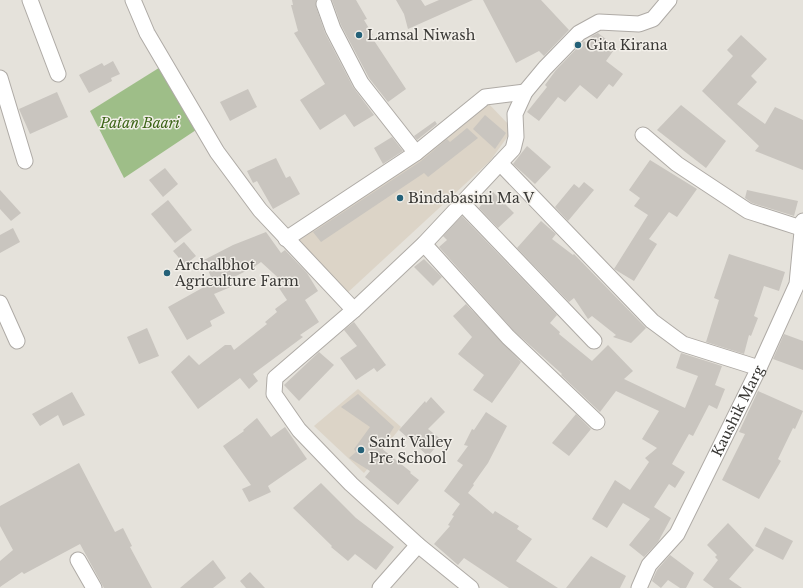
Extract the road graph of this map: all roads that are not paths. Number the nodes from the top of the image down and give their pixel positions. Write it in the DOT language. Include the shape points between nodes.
graph roads {
  1 [pos="30,0"];
  2 [pos="133,0"];
  3 [pos="669,0"];
  4 [pos="324,4"];
  5 [pos="58,74"];
  6 [pos="0,78"];
  7 [pos="525,92"];
  8 [pos="643,135"];
  9 [pos="416,153"];
  10 [pos="25,161"];
  11 [pos="500,163"];
  12 [pos="462,203"];
  13 [pos="802,224"];
  14 [pos="286,240"];
  15 [pos="424,244"];
  16 [pos="0,304"];
  17 [pos="354,310"];
  18 [pos="17,341"];
  19 [pos="594,342"];
  20 [pos="759,368"];
  21 [pos="597,422"];
  22 [pos="418,545"];
  23 [pos="78,560"];
  24 [pos="94,588"];
  25 [pos="380,588"];
  26 [pos="471,588"];
  27 [pos="639,588"];
  1 -- 5 [label="street"];
  2 -- 14 [label="street" via="147,32 216,152"];
  3 -- 7 [label="street" via="653,19 640,24 599,22 579,33"];
  4 -- 9 [label="street" via="333,29 361,83"];
  6 -- 10 [label="street"];
  7 -- 9 [label="street" via="485,97"];
  7 -- 11 [label="street" via="515,114 516,138 513,149"];
  8 -- 13 [label="street" via="677,164 748,211"];
  9 -- 14 [label="street"];
  11 -- 12 [label="street"];
  11 -- 20 [label="street" via="652,320 683,344"];
  12 -- 15 [label="street"];
  12 -- 19 [label="street"];
  13 -- 20 [label="street, Kaushik Marg" via="797,284"];
  14 -- 17 [label="street"];
  15 -- 17 [label="street"];
  15 -- 21 [label="street" via="508,337"];
  16 -- 18 [label="street"];
  17 -- 22 [label="street" via="275,378 274,394 299,430 346,479"];
  20 -- 27 [label="street, Kaushik Marg" via="677,534 649,565"];
  22 -- 25 [label="street"];
  22 -- 26 [label="street"];
  23 -- 24 [label="street"];
}
